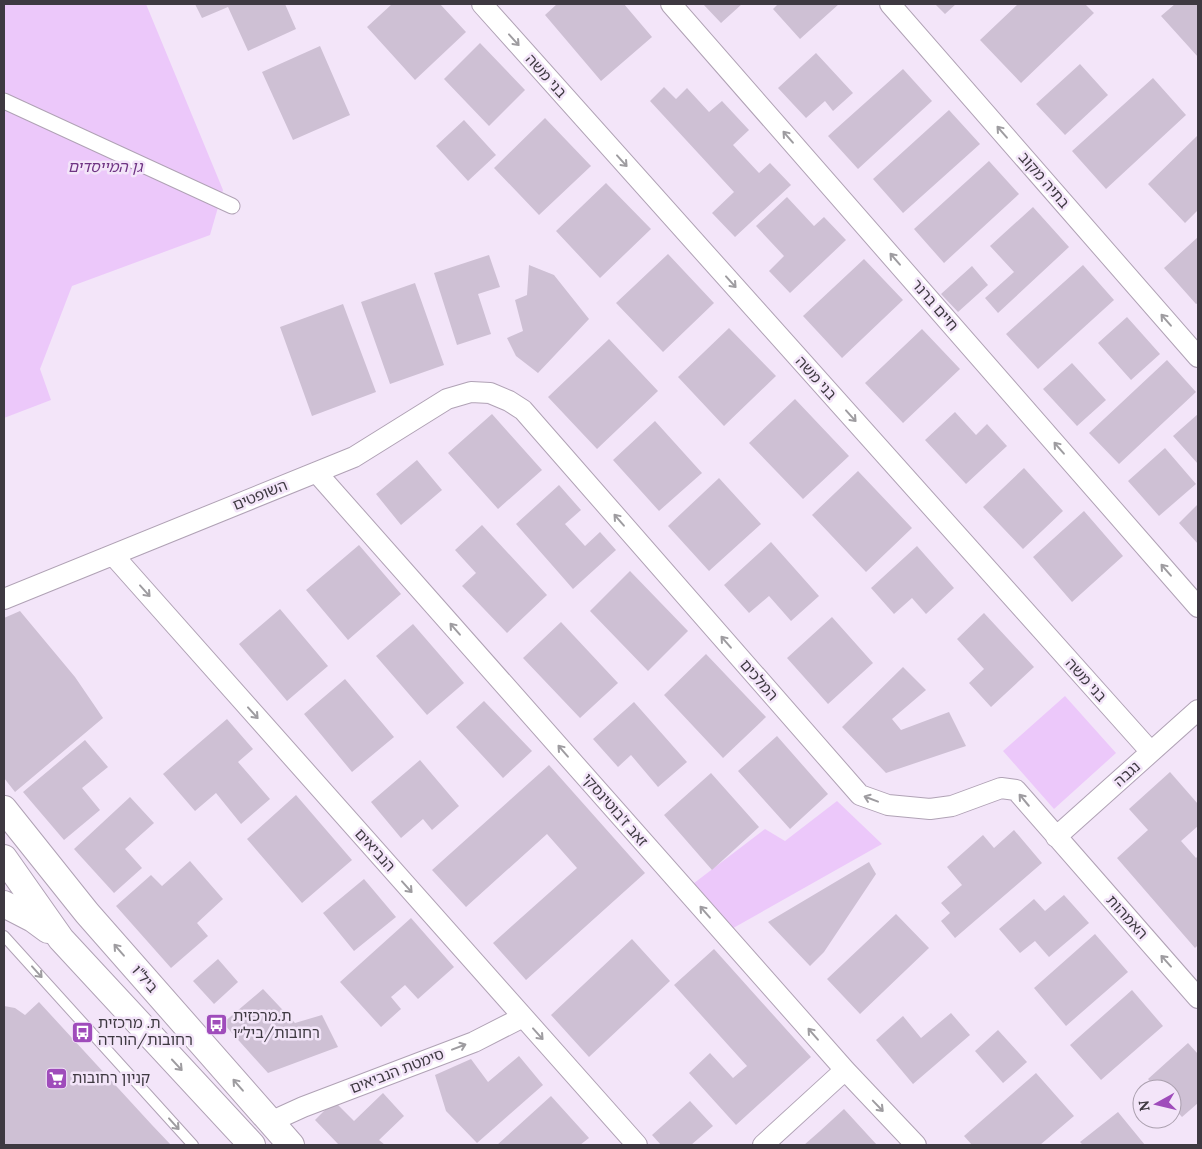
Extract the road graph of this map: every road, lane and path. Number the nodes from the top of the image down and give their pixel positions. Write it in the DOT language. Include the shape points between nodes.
graph roads {
  1 [pos="671,4"];
  2 [pos="890,4"];
  3 [pos="490,7"];
  4 [pos="4,101"];
  5 [pos="232,206"];
  6 [pos="1198,356"];
  7 [pos="509,401"];
  8 [pos="317,472"];
  9 [pos="113,555"];
  10 [pos="4,599"];
  11 [pos="1198,607"];
  12 [pos="1198,710"];
  13 [pos="1151,752"];
  14 [pos="4,809"];
  15 [pos="1056,837"];
  16 [pos="4,858"];
  17 [pos="4,904"];
  18 [pos="4,936"];
  19 [pos="61,939"];
  20 [pos="1198,998"];
  21 [pos="523,1017"];
  22 [pos="845,1070"];
  23 [pos="270,1122"];
  24 [pos="193,1145"];
  25 [pos="252,1145"];
  26 [pos="292,1145"];
  27 [pos="636,1145"];
  28 [pos="763,1145"];
  29 [pos="916,1145"];
  11 -- 1 [label="street, חיים ברנר, one-way"];
  6 -- 2 [label="street, בתיה מקוב, one-way"];
  3 -- 13 [label="street, בני משה, one-way"];
  4 -- 5 [label="street"];
  7 -- 8 [label="street, השופטים" via="490,393 471,392 447,399 354,458"];
  15 -- 7 [label="street, המלכים, one-way" via="1016,790 1001,788 952,806 930,809 888,805 860,795 522,410"];
  8 -- 9 [label="street, השופטים"];
  22 -- 8 [label="street, זאב ז'בוטינסקי, one-way"];
  9 -- 10 [label="street, השופטים"];
  9 -- 21 [label="street, הנביאים, one-way"];
  12 -- 13 [label="street, נגבה"];
  13 -- 15 [label="street, נגבה"];
  23 -- 14 [label="street, ביל\"ו, one-way" via="87,913"];
  20 -- 15 [label="street, האמהות, one-way"];
  16 -- 19 [label="street"];
  17 -- 19 [label="street"];
  18 -- 24 [label="lane, one-way"];
  19 -- 25 [label="street, one-way"];
  23 -- 21 [label="street, סימטת הנביאים, one-way" via="474,1042"];
  21 -- 27 [label="street, הנביאים, one-way"];
  22 -- 28 [label="street"];
  22 -- 29 [label="street, זאב ז'בוטינסקי, one-way"];
  23 -- 26 [label="street, ביל\"ו"];
}
